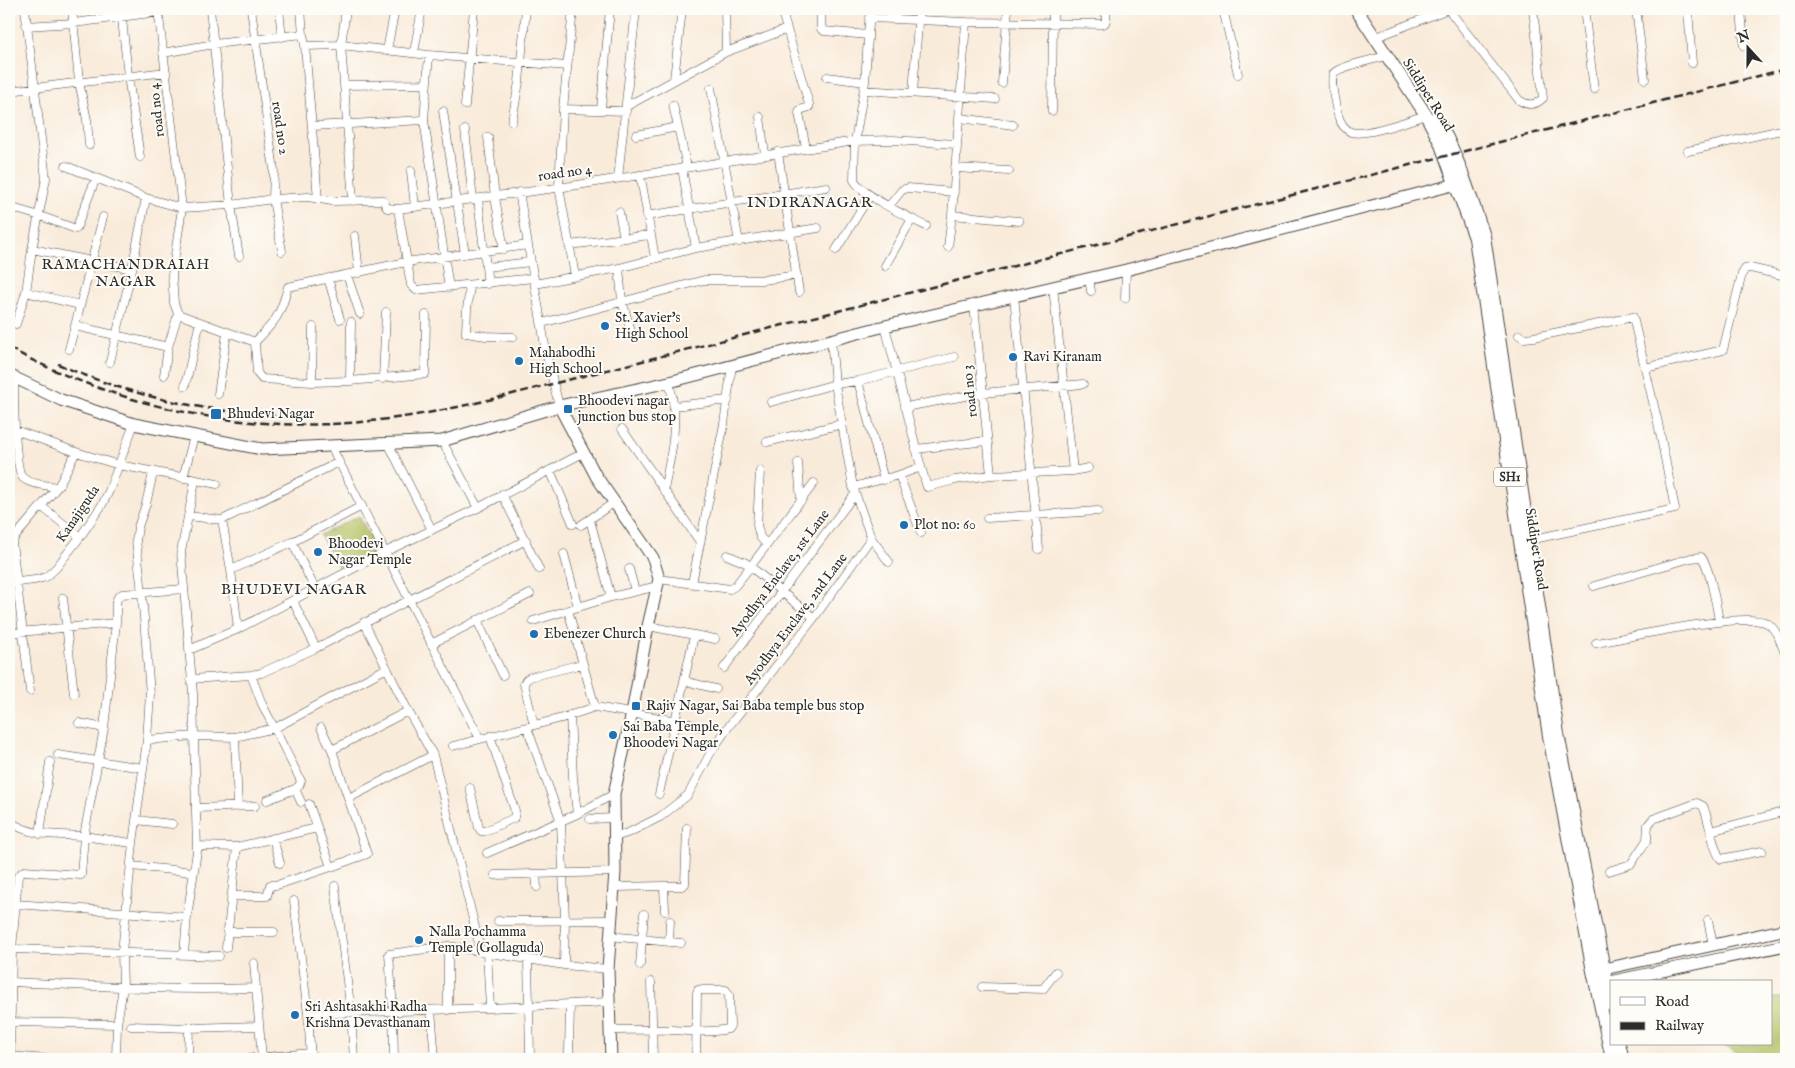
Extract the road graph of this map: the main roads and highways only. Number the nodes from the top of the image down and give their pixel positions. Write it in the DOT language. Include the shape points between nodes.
graph roads {
  1 [pos="1356,9"];
  2 [pos="1366,9"];
  3 [pos="1460,183"];
  4 [pos="1598,970"];
  5 [pos="1601,983"];
  6 [pos="1610,1003"];
  7 [pos="1610,1045"];
  8 [pos="1610,1046"];
  9 [pos="1620,1046"];
  10 [pos="1612,1059"];
  11 [pos="1623,1059"];
  1 -- 3 [label="main road, Siddipet Road / SH1" via="1426,115"];
  2 -- 3 [label="main road, Siddipet Road / SH1" via="1448,138"];
  3 -- 4 [label="main road, Siddipet Road / SH1" via="1475,238 1549,736"];
  3 -- 4 [label="main road, Siddipet Road / SH1" via="1484,236 1558,734"];
  4 -- 5 [label="main road, Siddipet Road / SH1"];
  5 -- 6 [label="main road, Siddipet Road / SH1"];
  5 -- 7 [label="main road, Siddipet Road / SH1"];
  8 -- 10 [label="main road, Siddipet Road / SH1"];
  9 -- 11 [label="main road"];
}
